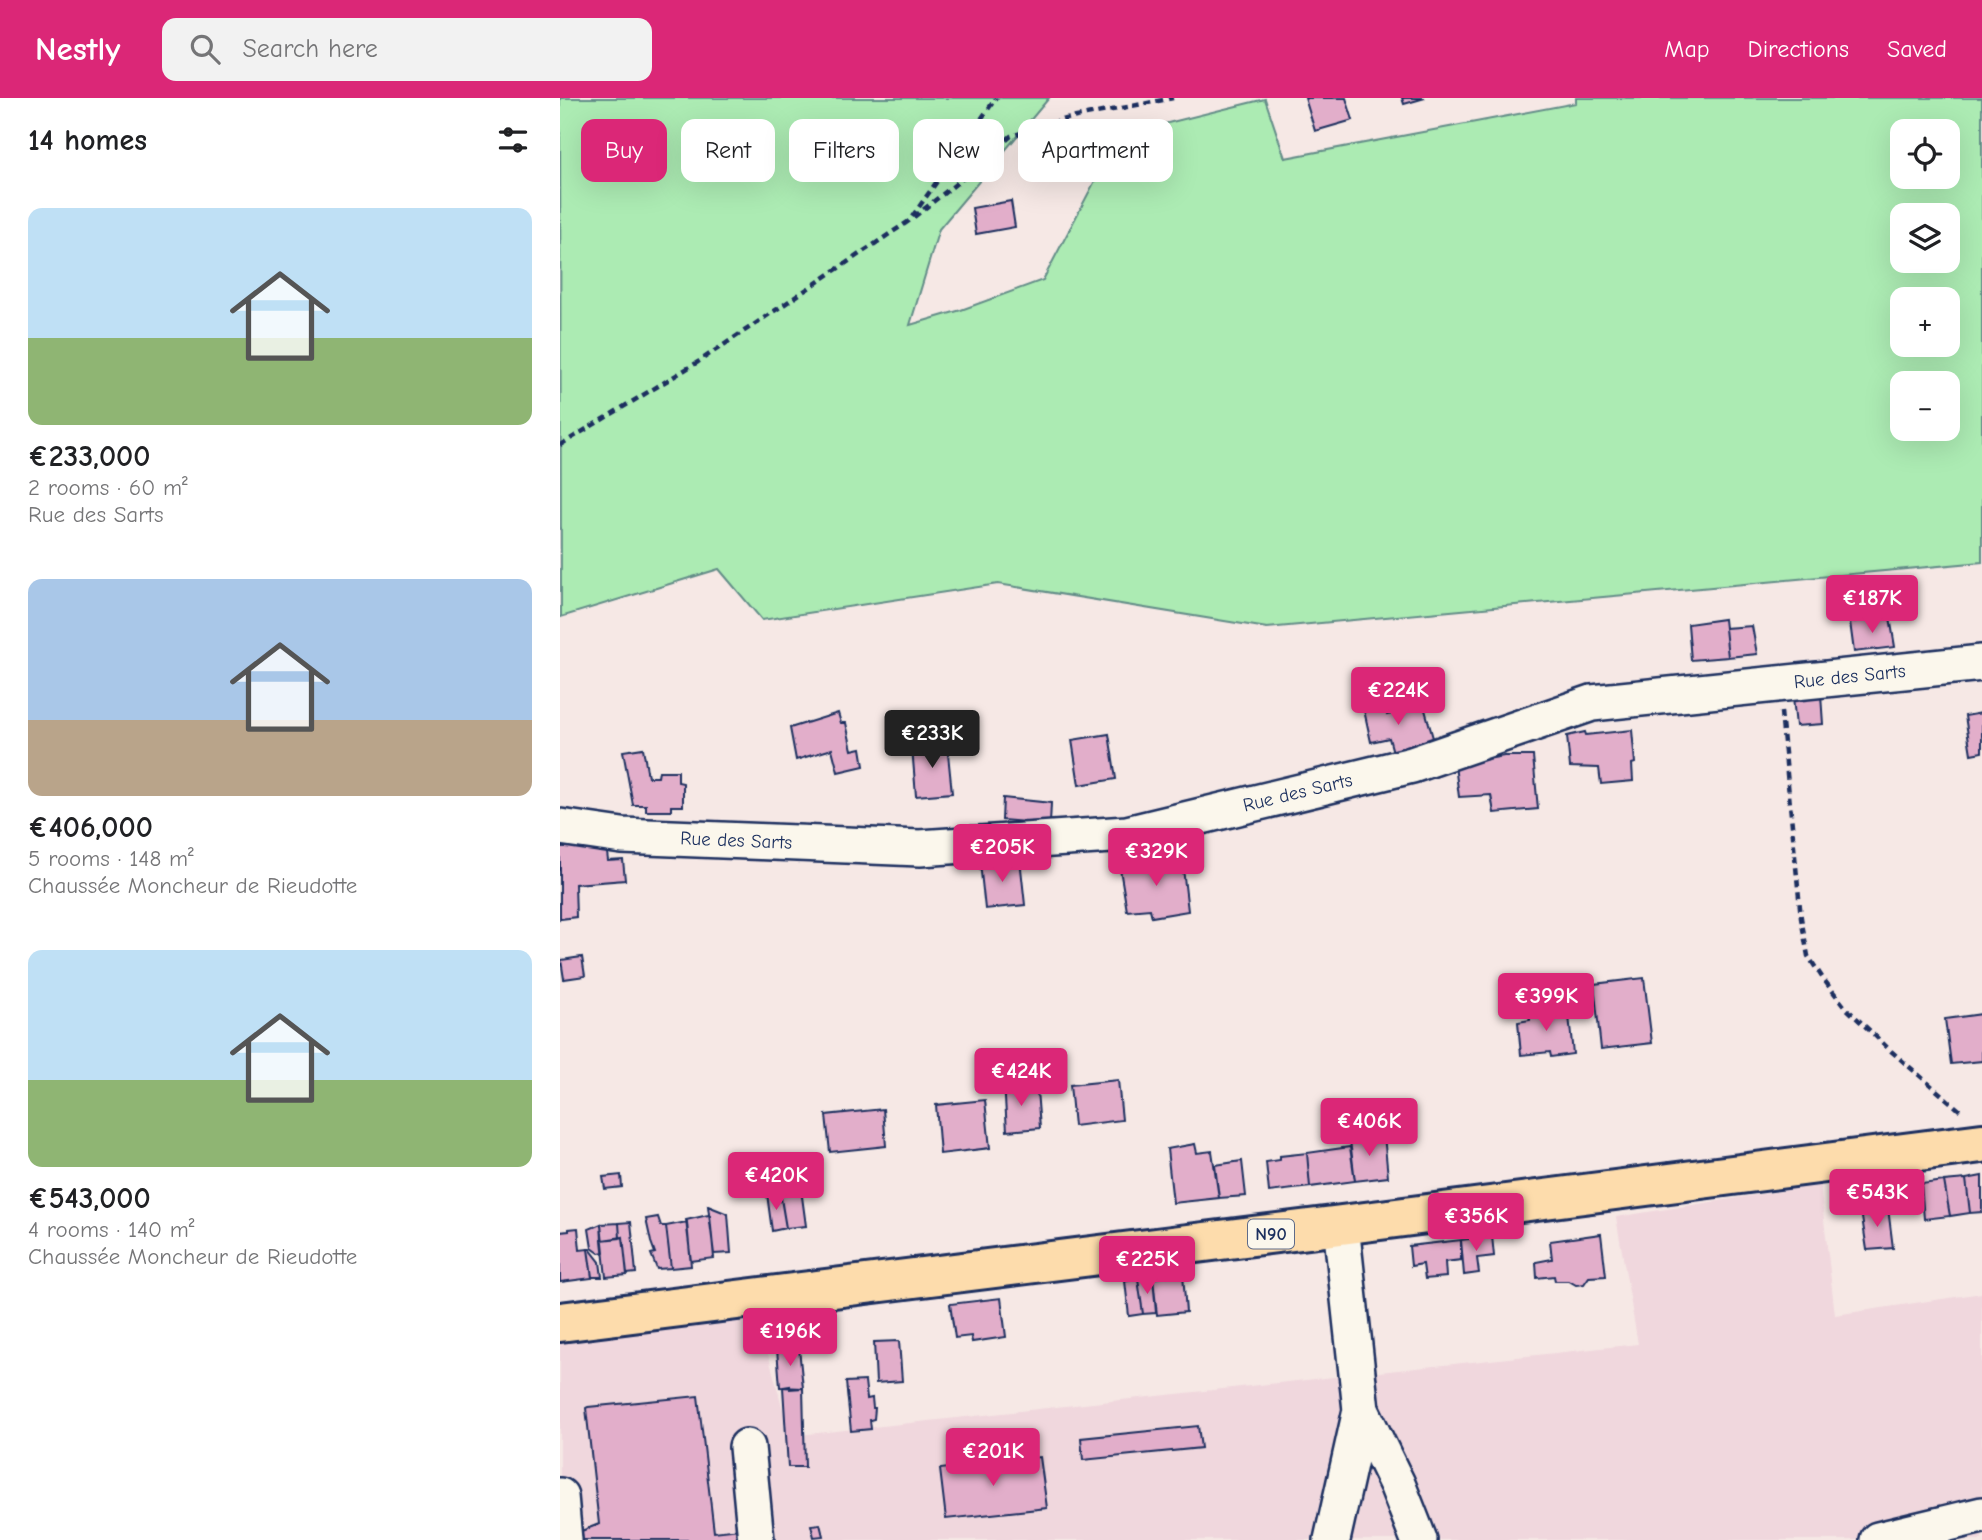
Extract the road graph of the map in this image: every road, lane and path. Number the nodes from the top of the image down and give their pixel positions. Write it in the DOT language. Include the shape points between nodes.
graph roads {
  1 [pos="996,98"];
  2 [pos="1173,98"];
  3 [pos="909,221"];
  4 [pos="560,445"];
  5 [pos="1982,663"];
  6 [pos="1778,684"];
  7 [pos="560,827"];
  8 [pos="1977,1131"];
  9 [pos="1341,1225"];
  10 [pos="560,1322"];
  11 [pos="1361,1410"];
  12 [pos="747,1447"];
  13 [pos="560,1496"];
  14 [pos="1982,1515"];
  15 [pos="564,1540"];
  16 [pos="756,1540"];
  17 [pos="1332,1540"];
  18 [pos="1419,1540"];
  19 [pos="1878,1540"];
  1 -- 3 [label="path"];
  2 -- 3 [label="path" via="1066,119 1011,136"];
  3 -- 4 [label="path" via="698,362"];
  5 -- 6 [label="street, Rue des Sarts"];
  6 -- 7 [label="street, Rue des Sarts" via="1592,703 1412,765 1128,834 920,848 622,836"];
  6 -- 8 [label="path" via="1808,956 1845,1007"];
  8 -- 9 [label="main road, N90"];
  9 -- 10 [label="main road, N90"];
  9 -- 11 [label="street"];
  11 -- 17 [label="street"];
  11 -- 18 [label="street"];
  12 -- 16 [label="street"];
  13 -- 15 [label="street"];
  14 -- 19 [label="street"];
}
